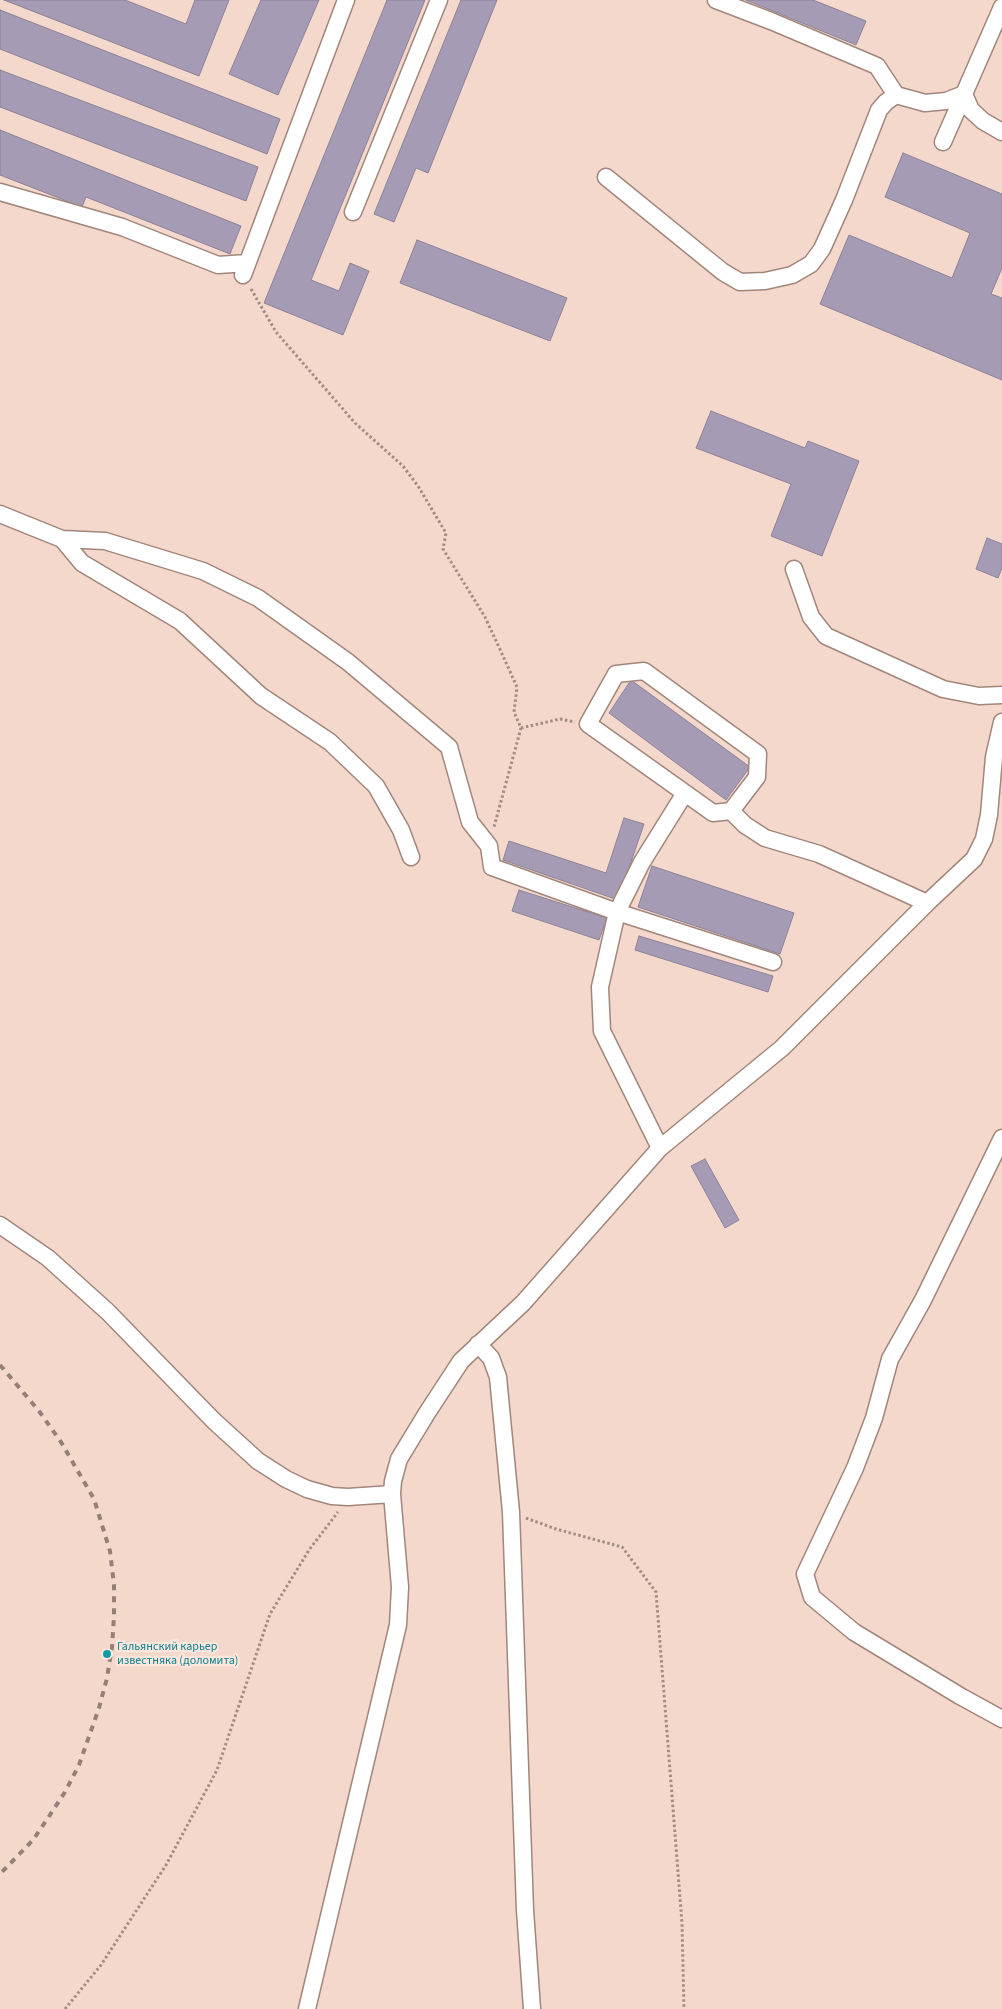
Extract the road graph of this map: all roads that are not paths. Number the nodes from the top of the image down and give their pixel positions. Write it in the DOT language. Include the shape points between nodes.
graph roads {
  1 [pos="346,0"];
  2 [pos="439,0"];
  3 [pos="716,0"];
  4 [pos="1002,8"];
  5 [pos="964,94"];
  6 [pos="896,95"];
  7 [pos="1002,132"];
  8 [pos="942,142"];
  9 [pos="606,177"];
  10 [pos="0,192"];
  11 [pos="353,212"];
  12 [pos="0,514"];
  13 [pos="62,539"];
  14 [pos="794,569"];
  15 [pos="1002,695"];
  16 [pos="1002,722"];
  17 [pos="685,793"];
  18 [pos="731,811"];
  19 [pos="411,857"];
  20 [pos="927,902"];
  21 [pos="616,912"];
  22 [pos="774,962"];
  23 [pos="1002,1138"];
  24 [pos="660,1148"];
  25 [pos="0,1225"];
  26 [pos="478,1344"];
  27 [pos="392,1494"];
  28 [pos="1002,1719"];
  29 [pos="308,2009"];
  30 [pos="532,2009"];
  1 -- 10 [label="street" via="245,269 218,265 122,227"];
  2 -- 11 [label="street"];
  3 -- 6 [label="street" via="877,66"];
  4 -- 5 [label="street"];
  5 -- 6 [label="street" via="946,101 925,103"];
  5 -- 7 [label="street" via="972,110 983,121"];
  5 -- 8 [label="street"];
  6 -- 9 [label="street" via="879,110 822,249 811,264 792,275 740,282 723,272"];
  12 -- 13 [label="street"];
  13 -- 19 [label="street" via="82,563 180,621 261,696 330,742 376,786 401,830"];
  13 -- 21 [label="street" via="105,541 203,571 258,598 333,652 449,747 470,822 489,846 492,867"];
  14 -- 15 [label="street" via="811,617 826,636 943,689 979,696"];
  16 -- 20 [label="street" via="994,757 984,840 974,859"];
  17 -- 18 [label="street" via="713,814"];
  17 -- 18 [label="street" via="588,724 616,674 644,671 758,754 757,777"];
  17 -- 21 [label="street" via="642,862"];
  18 -- 20 [label="street" via="765,838 819,854"];
  20 -- 24 [label="street" via="782,1048"];
  21 -- 22 [label="street"];
  21 -- 24 [label="street" via="600,987 602,1031"];
  23 -- 28 [label="street" via="927,1292 890,1359 874,1418 855,1468 805,1574 812,1597 854,1632"];
  24 -- 26 [label="street" via="561,1262 512,1314"];
  25 -- 27 [label="street" via="48,1258 108,1312 214,1421 258,1461 307,1490 348,1497"];
  26 -- 27 [label="street" via="461,1361 399,1459"];
  26 -- 30 [label="street" via="491,1358 498,1377 511,1512 525,1910"];
  27 -- 29 [label="street" via="400,1587 398,1625"];
}
